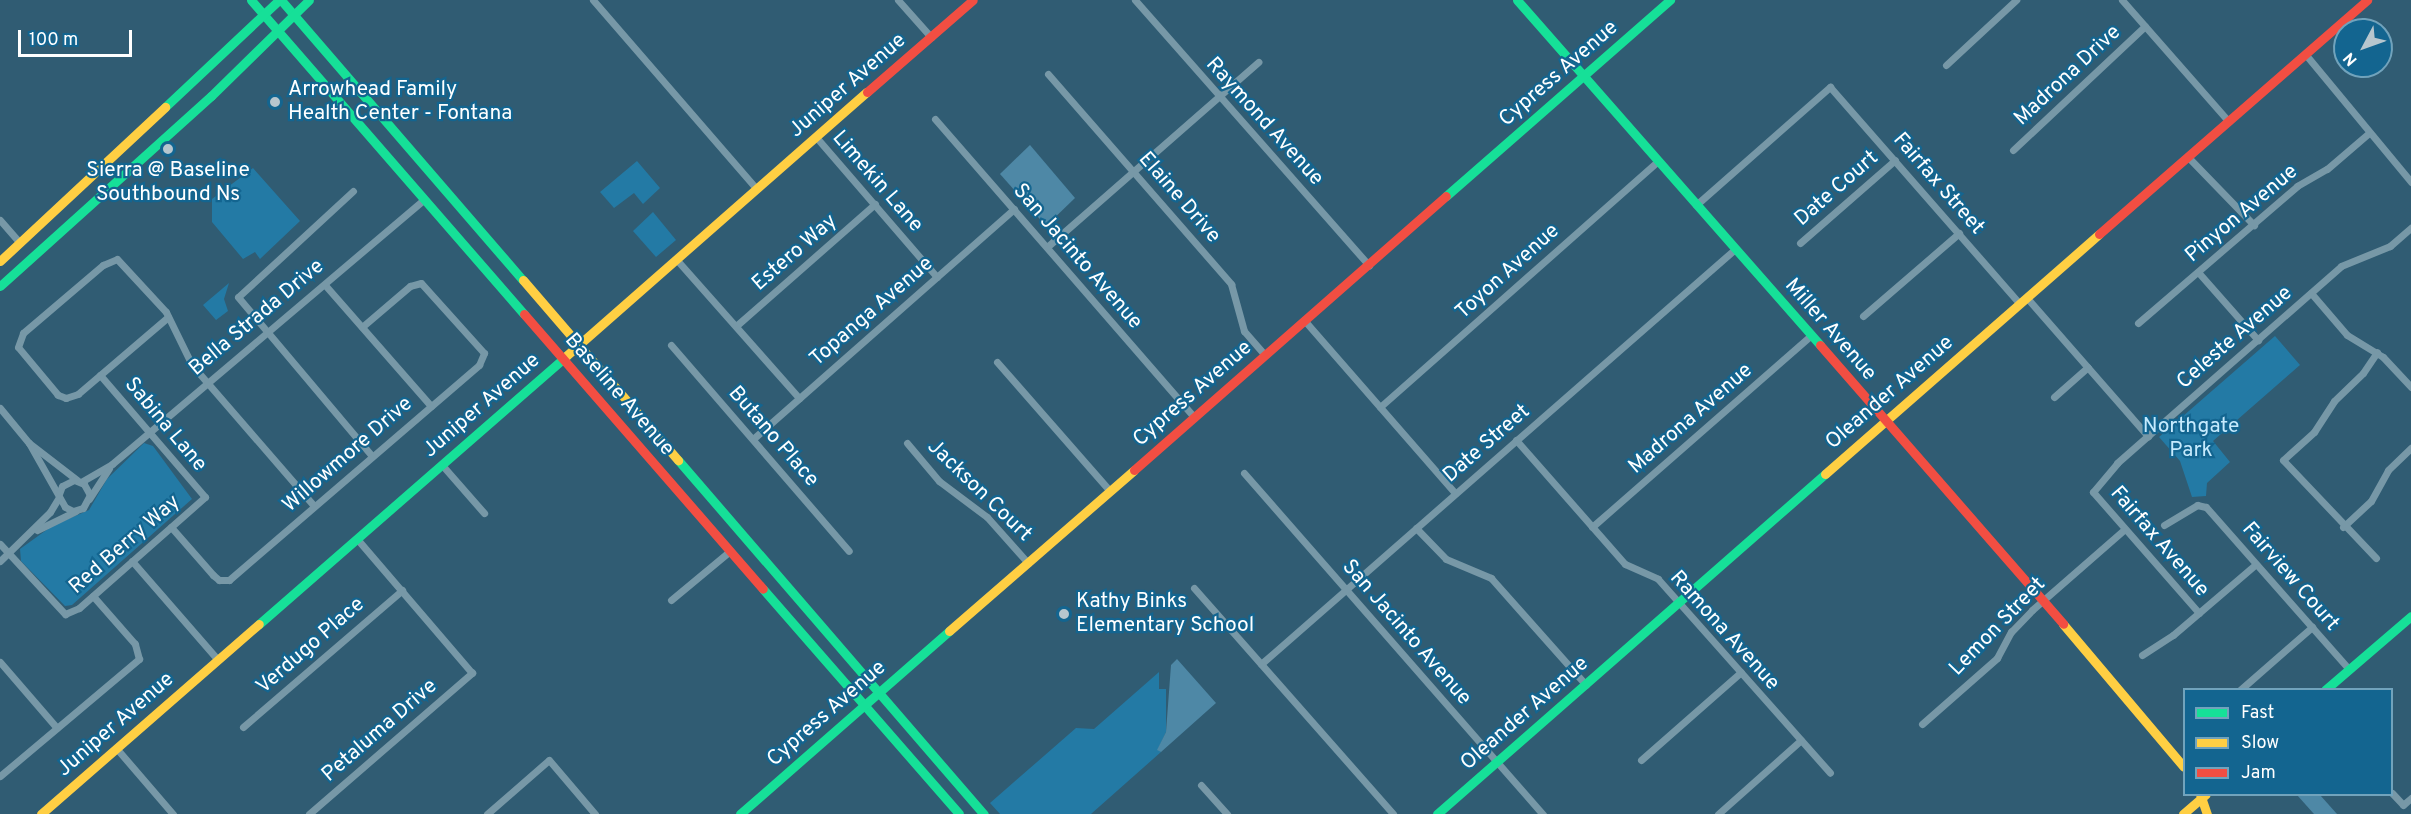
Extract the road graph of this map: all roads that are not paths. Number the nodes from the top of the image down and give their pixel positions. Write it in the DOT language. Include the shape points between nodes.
graph roads {
  1 [pos="251,0"];
  2 [pos="280,0"];
  3 [pos="309,0"];
  4 [pos="593,0"];
  5 [pos="898,0"];
  6 [pos="973,0"];
  7 [pos="1135,0"];
  8 [pos="1517,0"];
  9 [pos="1670,0"];
  10 [pos="2016,0"];
  11 [pos="2122,0"];
  12 [pos="2361,2"];
  13 [pos="264,15"];
  14 [pos="294,15"];
  15 [pos="2145,26"];
  16 [pos="277,31"];
  17 [pos="930,37"];
  18 [pos="2306,55"];
  19 [pos="1258,62"];
  20 [pos="1946,65"];
  21 [pos="1048,74"];
  22 [pos="1583,76"];
  23 [pos="1218,96"];
  24 [pos="935,119"];
  25 [pos="2229,122"];
  26 [pos="2369,133"];
  27 [pos="816,137"];
  28 [pos="2013,150"];
  29 [pos="2188,157"];
  30 [pos="1895,160"];
  31 [pos="1658,161"];
  32 [pos="1133,171"];
  33 [pos="2411,182"];
  34 [pos="757,189"];
  35 [pos="352,191"];
  36 [pos="424,199"];
  37 [pos="874,204"];
  38 [pos="1696,205"];
  39 [pos="1014,209"];
  40 [pos="0,220"];
  41 [pos="2254,225"];
  42 [pos="2411,228"];
  43 [pos="1959,233"];
  44 [pos="20,243"];
  45 [pos="1800,243"];
  46 [pos="1047,247"];
  47 [pos="1735,249"];
  48 [pos="676,259"];
  49 [pos="0,261"];
  50 [pos="1369,264"];
  51 [pos="2198,272"];
  52 [pos="937,277"];
  53 [pos="325,285"];
  54 [pos="0,286"];
  55 [pos="2311,293"];
  56 [pos="2023,301"];
  57 [pos="1863,316"];
  58 [pos="168,317"];
  59 [pos="1304,320"];
  60 [pos="2138,323"];
  61 [pos="736,326"];
  62 [pos="362,327"];
  63 [pos="267,335"];
  64 [pos="1811,335"];
  65 [pos="2258,340"];
  66 [pos="578,345"];
  67 [pos="671,345"];
  68 [pos="2377,352"];
  69 [pos="1265,355"];
  70 [pos="563,358"];
  71 [pos="997,362"];
  72 [pos="2088,367"];
  73 [pos="100,375"];
  74 [pos="206,381"];
  75 [pos="2411,387"];
  76 [pos="2054,397"];
  77 [pos="799,398"];
  78 [pos="431,406"];
  79 [pos="1380,407"];
  80 [pos="0,408"];
  81 [pos="1194,417"];
  82 [pos="1886,421"];
  83 [pos="150,432"];
  84 [pos="2148,436"];
  85 [pos="753,439"];
  86 [pos="1516,440"];
  87 [pos="29,443"];
  88 [pos="907,443"];
  89 [pos="2411,448"];
  90 [pos="372,456"];
  91 [pos="112,464"];
  92 [pos="442,465"];
  93 [pos="1244,473"];
  94 [pos="79,481"];
  95 [pos="1110,491"];
  96 [pos="2093,492"];
  97 [pos="1455,493"];
  98 [pos="59,496"];
  99 [pos="205,497"];
  100 [pos="89,500"];
  101 [pos="314,506"];
  102 [pos="78,510"];
  103 [pos="484,513"];
  104 [pos="2164,525"];
  105 [pos="171,527"];
  106 [pos="1592,527"];
  107 [pos="2343,527"];
  108 [pos="1416,528"];
  109 [pos="2125,529"];
  110 [pos="30,534"];
  111 [pos="357,539"];
  112 [pos="0,544"];
  113 [pos="730,551"];
  114 [pos="849,551"];
  115 [pos="8,554"];
  116 [pos="2376,558"];
  117 [pos="0,561"];
  118 [pos="132,561"];
  119 [pos="1028,563"];
  120 [pos="2256,564"];
  121 [pos="1194,588"];
  122 [pos="402,590"];
  123 [pos="1346,590"];
  124 [pos="93,596"];
  125 [pos="671,600"];
  126 [pos="2043,600"];
  127 [pos="1679,602"];
  128 [pos="2199,614"];
  129 [pos="2409,621"];
  130 [pos="2312,627"];
  131 [pos="2142,655"];
  132 [pos="218,660"];
  133 [pos="0,662"];
  134 [pos="1261,664"];
  135 [pos="2349,669"];
  136 [pos="1741,672"];
  137 [pos="1586,685"];
  138 [pos="2242,688"];
  139 [pos="2327,688"];
  140 [pos="879,693"];
  141 [pos="864,706"];
  142 [pos="1922,724"];
  143 [pos="243,727"];
  144 [pos="57,728"];
  145 [pos="1801,740"];
  146 [pos="117,749"];
  147 [pos="1641,760"];
  148 [pos="1497,762"];
  149 [pos="2183,766"];
  150 [pos="1830,773"];
  151 [pos="0,776"];
  152 [pos="1201,785"];
  153 [pos="2393,794"];
  154 [pos="2202,796"];
  155 [pos="2411,798"];
  156 [pos="41,814"];
  157 [pos="173,814"];
  158 [pos="309,814"];
  159 [pos="487,814"];
  160 [pos="595,814"];
  161 [pos="740,814"];
  162 [pos="958,814"];
  163 [pos="984,814"];
  164 [pos="1227,814"];
  165 [pos="1393,814"];
  166 [pos="1437,814"];
  167 [pos="1543,814"];
  168 [pos="1718,814"];
  169 [pos="2183,814"];
  170 [pos="2207,814"];
  1 -- 13 [label="street, Baseline Avenue"];
  2 -- 13 [label="street"];
  2 -- 14 [label="street, Baseline Avenue"];
  3 -- 14 [label="street"];
  4 -- 34 [label="street"];
  5 -- 17 [label="street"];
  6 -- 17 [label="street, Juniper Avenue"];
  7 -- 23 [label="street, Raymond Avenue"];
  8 -- 22 [label="street, Miller Avenue"];
  9 -- 22 [label="street, Cypress Avenue"];
  10 -- 20 [label="street"];
  11 -- 15 [label="street"];
  12 -- 18 [label="street, Oleander Avenue"];
  13 -- 16 [label="street, Baseline Avenue"];
  13 -- 44 [label="street"];
  14 -- 16 [label="street"];
  14 -- 66 [label="street, Baseline Avenue"];
  15 -- 25 [label="street"];
  15 -- 28 [label="street, Madrona Drive"];
  16 -- 36 [label="street, Baseline Avenue"];
  16 -- 54 [label="street"];
  17 -- 27 [label="street, Juniper Avenue"];
  18 -- 25 [label="street, Oleander Avenue"];
  18 -- 26 [label="street"];
  19 -- 23 [label="street"];
  21 -- 32 [label="street, Elaine Drive"];
  22 -- 31 [label="street, Miller Avenue"];
  22 -- 50 [label="street, Cypress Avenue"];
  23 -- 32 [label="street"];
  23 -- 50 [label="street, Raymond Avenue"];
  24 -- 39 [label="street, San Jacinto Avenue"];
  25 -- 29 [label="street, Oleander Avenue"];
  26 -- 33 [label="street"];
  26 -- 41 [label="street, Pinyon Avenue"];
  27 -- 34 [label="street, Juniper Avenue"];
  27 -- 37 [label="street, Limekin Lane"];
  29 -- 41 [label="street"];
  29 -- 56 [label="street, Oleander Avenue"];
  30 -- 38 [label="street, Fairfax Street" via="1830,87"];
  30 -- 43 [label="street, Fairfax Street"];
  30 -- 45 [label="street, Date Court"];
  31 -- 38 [label="street, Miller Avenue"];
  31 -- 79 [label="street, Toyon Avenue"];
  32 -- 46 [label="street"];
  32 -- 69 [label="street, Elaine Drive" via="1231,284 1244,332"];
  34 -- 48 [label="street, Juniper Avenue"];
  35 -- 63 [label="street" via="238,297"];
  36 -- 53 [label="street, Bella Strada Drive"];
  36 -- 70 [label="street, Baseline Avenue"];
  37 -- 52 [label="street, Limekin Lane"];
  37 -- 61 [label="street, Estero Way"];
  38 -- 47 [label="street, Miller Avenue"];
  39 -- 46 [label="street, San Jacinto Avenue"];
  39 -- 52 [label="street, Topanga Avenue"];
  40 -- 44 [label="street"];
  41 -- 51 [label="street, Pinyon Avenue"];
  42 -- 55 [label="street, Celeste Avenue" via="2390,246 2341,266"];
  43 -- 56 [label="street, Fairfax Street"];
  43 -- 57 [label="street"];
  44 -- 49 [label="street"];
  46 -- 81 [label="street, San Jacinto Avenue"];
  47 -- 64 [label="street, Miller Avenue"];
  47 -- 86 [label="street, Date Street"];
  48 -- 61 [label="street"];
  48 -- 66 [label="street, Juniper Avenue"];
  50 -- 59 [label="street, Cypress Avenue"];
  51 -- 60 [label="street, Pinyon Avenue"];
  51 -- 65 [label="street"];
  52 -- 77 [label="street, Topanga Avenue"];
  53 -- 62 [label="street"];
  53 -- 63 [label="street, Bella Strada Drive"];
  55 -- 65 [label="street, Celeste Avenue"];
  55 -- 68 [label="street" via="2347,335"];
  56 -- 72 [label="street, Fairfax Street"];
  56 -- 82 [label="street, Oleander Avenue"];
  58 -- 73 [label="street"];
  58 -- 73 [label="street" via="151,292 117,259 103,265 22,333 18,347 58,394 66,398 78,394"];
  58 -- 74 [label="street" via="192,365"];
  59 -- 69 [label="street, Cypress Avenue"];
  59 -- 79 [label="street"];
  61 -- 77 [label="street"];
  62 -- 78 [label="street"];
  62 -- 78 [label="street, Willowmore Drive" via="410,285 421,283 484,353 479,365"];
  63 -- 74 [label="street, Bella Strada Drive"];
  63 -- 90 [label="street"];
  64 -- 82 [label="street, Miller Avenue"];
  64 -- 106 [label="street, Madrona Avenue"];
  65 -- 84 [label="street, Celeste Avenue"];
  66 -- 70 [label="street, Juniper Avenue"];
  66 -- 140 [label="street, Baseline Avenue"];
  67 -- 85 [label="street, Butano Place"];
  68 -- 75 [label="street"];
  68 -- 107 [label="street" via="2363,373 2334,401 2314,432 2283,460"];
  69 -- 81 [label="street, Cypress Avenue"];
  70 -- 92 [label="street, Juniper Avenue"];
  70 -- 113 [label="street, Baseline Avenue"];
  71 -- 95 [label="street"];
  72 -- 76 [label="street"];
  72 -- 84 [label="street, Fairfax Street"];
  73 -- 83 [label="street, Sabina Lane"];
  74 -- 83 [label="street, Bella Strada Drive"];
  74 -- 101 [label="street"];
  77 -- 85 [label="street, Topanga Avenue"];
  78 -- 90 [label="street, Willowmore Drive"];
  79 -- 97 [label="street"];
  80 -- 87 [label="street"];
  81 -- 95 [label="street, Cypress Avenue"];
  82 -- 126 [label="street, Miller Avenue"];
  82 -- 127 [label="street, Oleander Avenue"];
  83 -- 91 [label="street, Bella Strada Drive"];
  83 -- 99 [label="street, Sabina Lane"];
  84 -- 96 [label="street, Celeste Avenue"];
  85 -- 114 [label="street, Butano Place"];
  86 -- 97 [label="street, Date Street"];
  86 -- 106 [label="street, Ramona Avenue"];
  87 -- 94 [label="street"];
  87 -- 98 [label="street"];
  88 -- 119 [label="street, Jackson Court" via="939,481 987,517"];
  89 -- 107 [label="street" via="2388,470 2371,501"];
  90 -- 101 [label="street, Willowmore Drive"];
  91 -- 94 [label="street, Bella Strada Drive"];
  91 -- 100 [label="street, Bella Strada Drive"];
  92 -- 103 [label="street"];
  92 -- 111 [label="street, Juniper Avenue"];
  93 -- 123 [label="street, San Jacinto Avenue"];
  94 -- 98 [label="street" via="66,483"];
  94 -- 100 [label="street" via="89,491"];
  95 -- 119 [label="street, Cypress Avenue"];
  96 -- 109 [label="street, Fairfax Avenue"];
  97 -- 108 [label="street, Date Street"];
  98 -- 102 [label="street" via="64,507"];
  98 -- 110 [label="street"];
  99 -- 105 [label="street, Red Berry Way"];
  100 -- 102 [label="street"];
  101 -- 105 [label="street, Willowmore Drive" via="229,580 213,575"];
  102 -- 110 [label="street"];
  104 -- 120 [label="street, Fairview Court" via="2197,505 2206,507"];
  105 -- 118 [label="street, Red Berry Way"];
  106 -- 127 [label="street, Ramona Avenue" via="1625,564 1658,579"];
  107 -- 116 [label="street"];
  108 -- 123 [label="street, Date Street"];
  108 -- 137 [label="street" via="1446,559 1491,578"];
  109 -- 126 [label="street, Lemon Street"];
  109 -- 128 [label="street, Fairfax Avenue"];
  110 -- 115 [label="street"];
  111 -- 122 [label="street"];
  111 -- 132 [label="street, Juniper Avenue"];
  112 -- 115 [label="street"];
  113 -- 125 [label="street"];
  113 -- 141 [label="street, Baseline Avenue"];
  115 -- 117 [label="street"];
  115 -- 124 [label="street, Red Berry Way" via="65,614"];
  118 -- 124 [label="street, Red Berry Way"];
  118 -- 132 [label="street"];
  119 -- 140 [label="street, Cypress Avenue"];
  120 -- 128 [label="street"];
  120 -- 130 [label="street, Fairview Court"];
  121 -- 134 [label="street"];
  122 -- 143 [label="street, Verdugo Place"];
  122 -- 158 [label="street, Petaluma Drive" via="472,673"];
  123 -- 134 [label="street, Date Street"];
  123 -- 148 [label="street, San Jacinto Avenue"];
  124 -- 144 [label="street" via="135,644 139,659"];
  126 -- 142 [label="street, Lemon Street" via="2011,632 1997,658"];
  126 -- 149 [label="street, Miller Avenue"];
  127 -- 136 [label="street, Ramona Avenue"];
  127 -- 137 [label="street, Oleander Avenue"];
  128 -- 131 [label="street"];
  129 -- 135 [label="street"];
  130 -- 135 [label="street, Fairview Court"];
  130 -- 138 [label="street"];
  132 -- 146 [label="street, Juniper Avenue"];
  133 -- 144 [label="street"];
  134 -- 165 [label="street"];
  135 -- 139 [label="street"];
  136 -- 145 [label="street, Ramona Avenue"];
  136 -- 147 [label="street"];
  137 -- 148 [label="street, Oleander Avenue"];
  140 -- 141 [label="street, Cypress Avenue"];
  140 -- 163 [label="street, Baseline Avenue"];
  141 -- 161 [label="street, Cypress Avenue"];
  141 -- 162 [label="street, Baseline Avenue"];
  144 -- 151 [label="street"];
  145 -- 150 [label="street, Ramona Avenue"];
  145 -- 168 [label="street"];
  146 -- 156 [label="street, Juniper Avenue"];
  146 -- 157 [label="street"];
  148 -- 166 [label="street, Oleander Avenue"];
  148 -- 167 [label="street, San Jacinto Avenue"];
  152 -- 164 [label="street"];
  153 -- 155 [label="street" via="2403,805"];
  154 -- 169 [label="street"];
  154 -- 170 [label="street"];
  159 -- 160 [label="street" via="549,760"];
}
